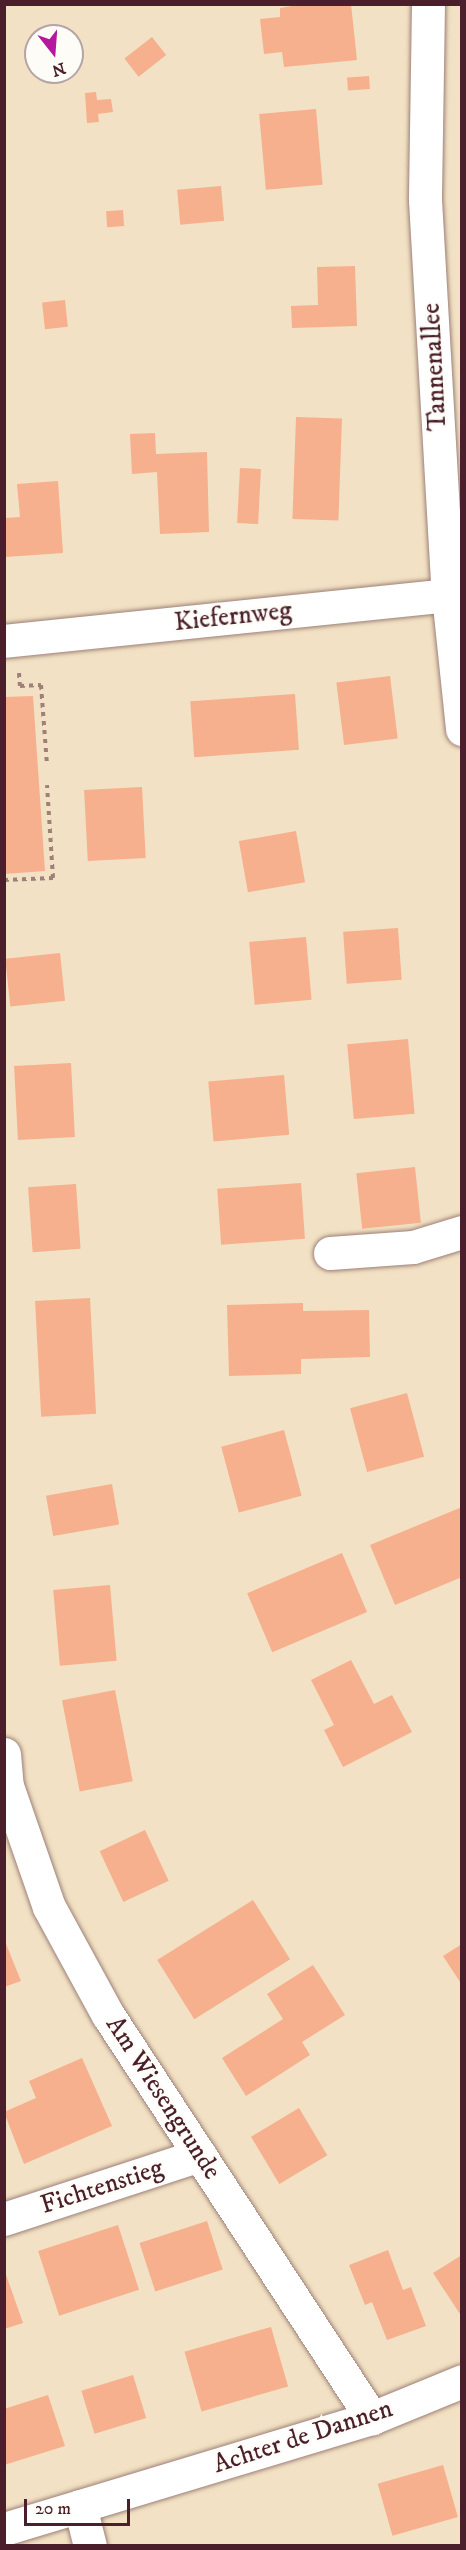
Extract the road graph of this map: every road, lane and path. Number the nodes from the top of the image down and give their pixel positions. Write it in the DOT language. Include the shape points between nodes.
graph roads {
  1 [pos="428,4"];
  2 [pos="455,595"];
  3 [pos="11,640"];
  4 [pos="462,729"];
  5 [pos="47,765"];
  6 [pos="47,785"];
  7 [pos="4,880"];
  8 [pos="462,1232"];
  9 [pos="330,1253"];
  10 [pos="4,1754"];
  11 [pos="200,2155"];
  12 [pos="4,2219"];
  13 [pos="462,2382"];
  14 [pos="372,2418"];
  15 [pos="80,2506"];
  16 [pos="4,2529"];
  17 [pos="90,2546"];
  1 -- 2 [label="street, Tannenallee" via="426,200"];
  2 -- 3 [label="street, Kiefernweg"];
  2 -- 4 [label="street, Tannenallee"];
  3 -- 5 [label="path" via="20,686 40,685"];
  6 -- 7 [label="path" via="53,878"];
  8 -- 9 [label="street" via="413,1247"];
  10 -- 11 [label="street, Am Wiesengrunde" via="7,1786 49,1907 108,2015"];
  11 -- 12 [label="street, Fichtenstieg"];
  11 -- 14 [label="street, Am Wiesengrunde"];
  13 -- 14 [label="street, Achter de Dannen"];
  14 -- 15 [label="street, Achter de Dannen"];
  15 -- 16 [label="street, Achter de Dannen"];
  15 -- 17 [label="street"];
}
